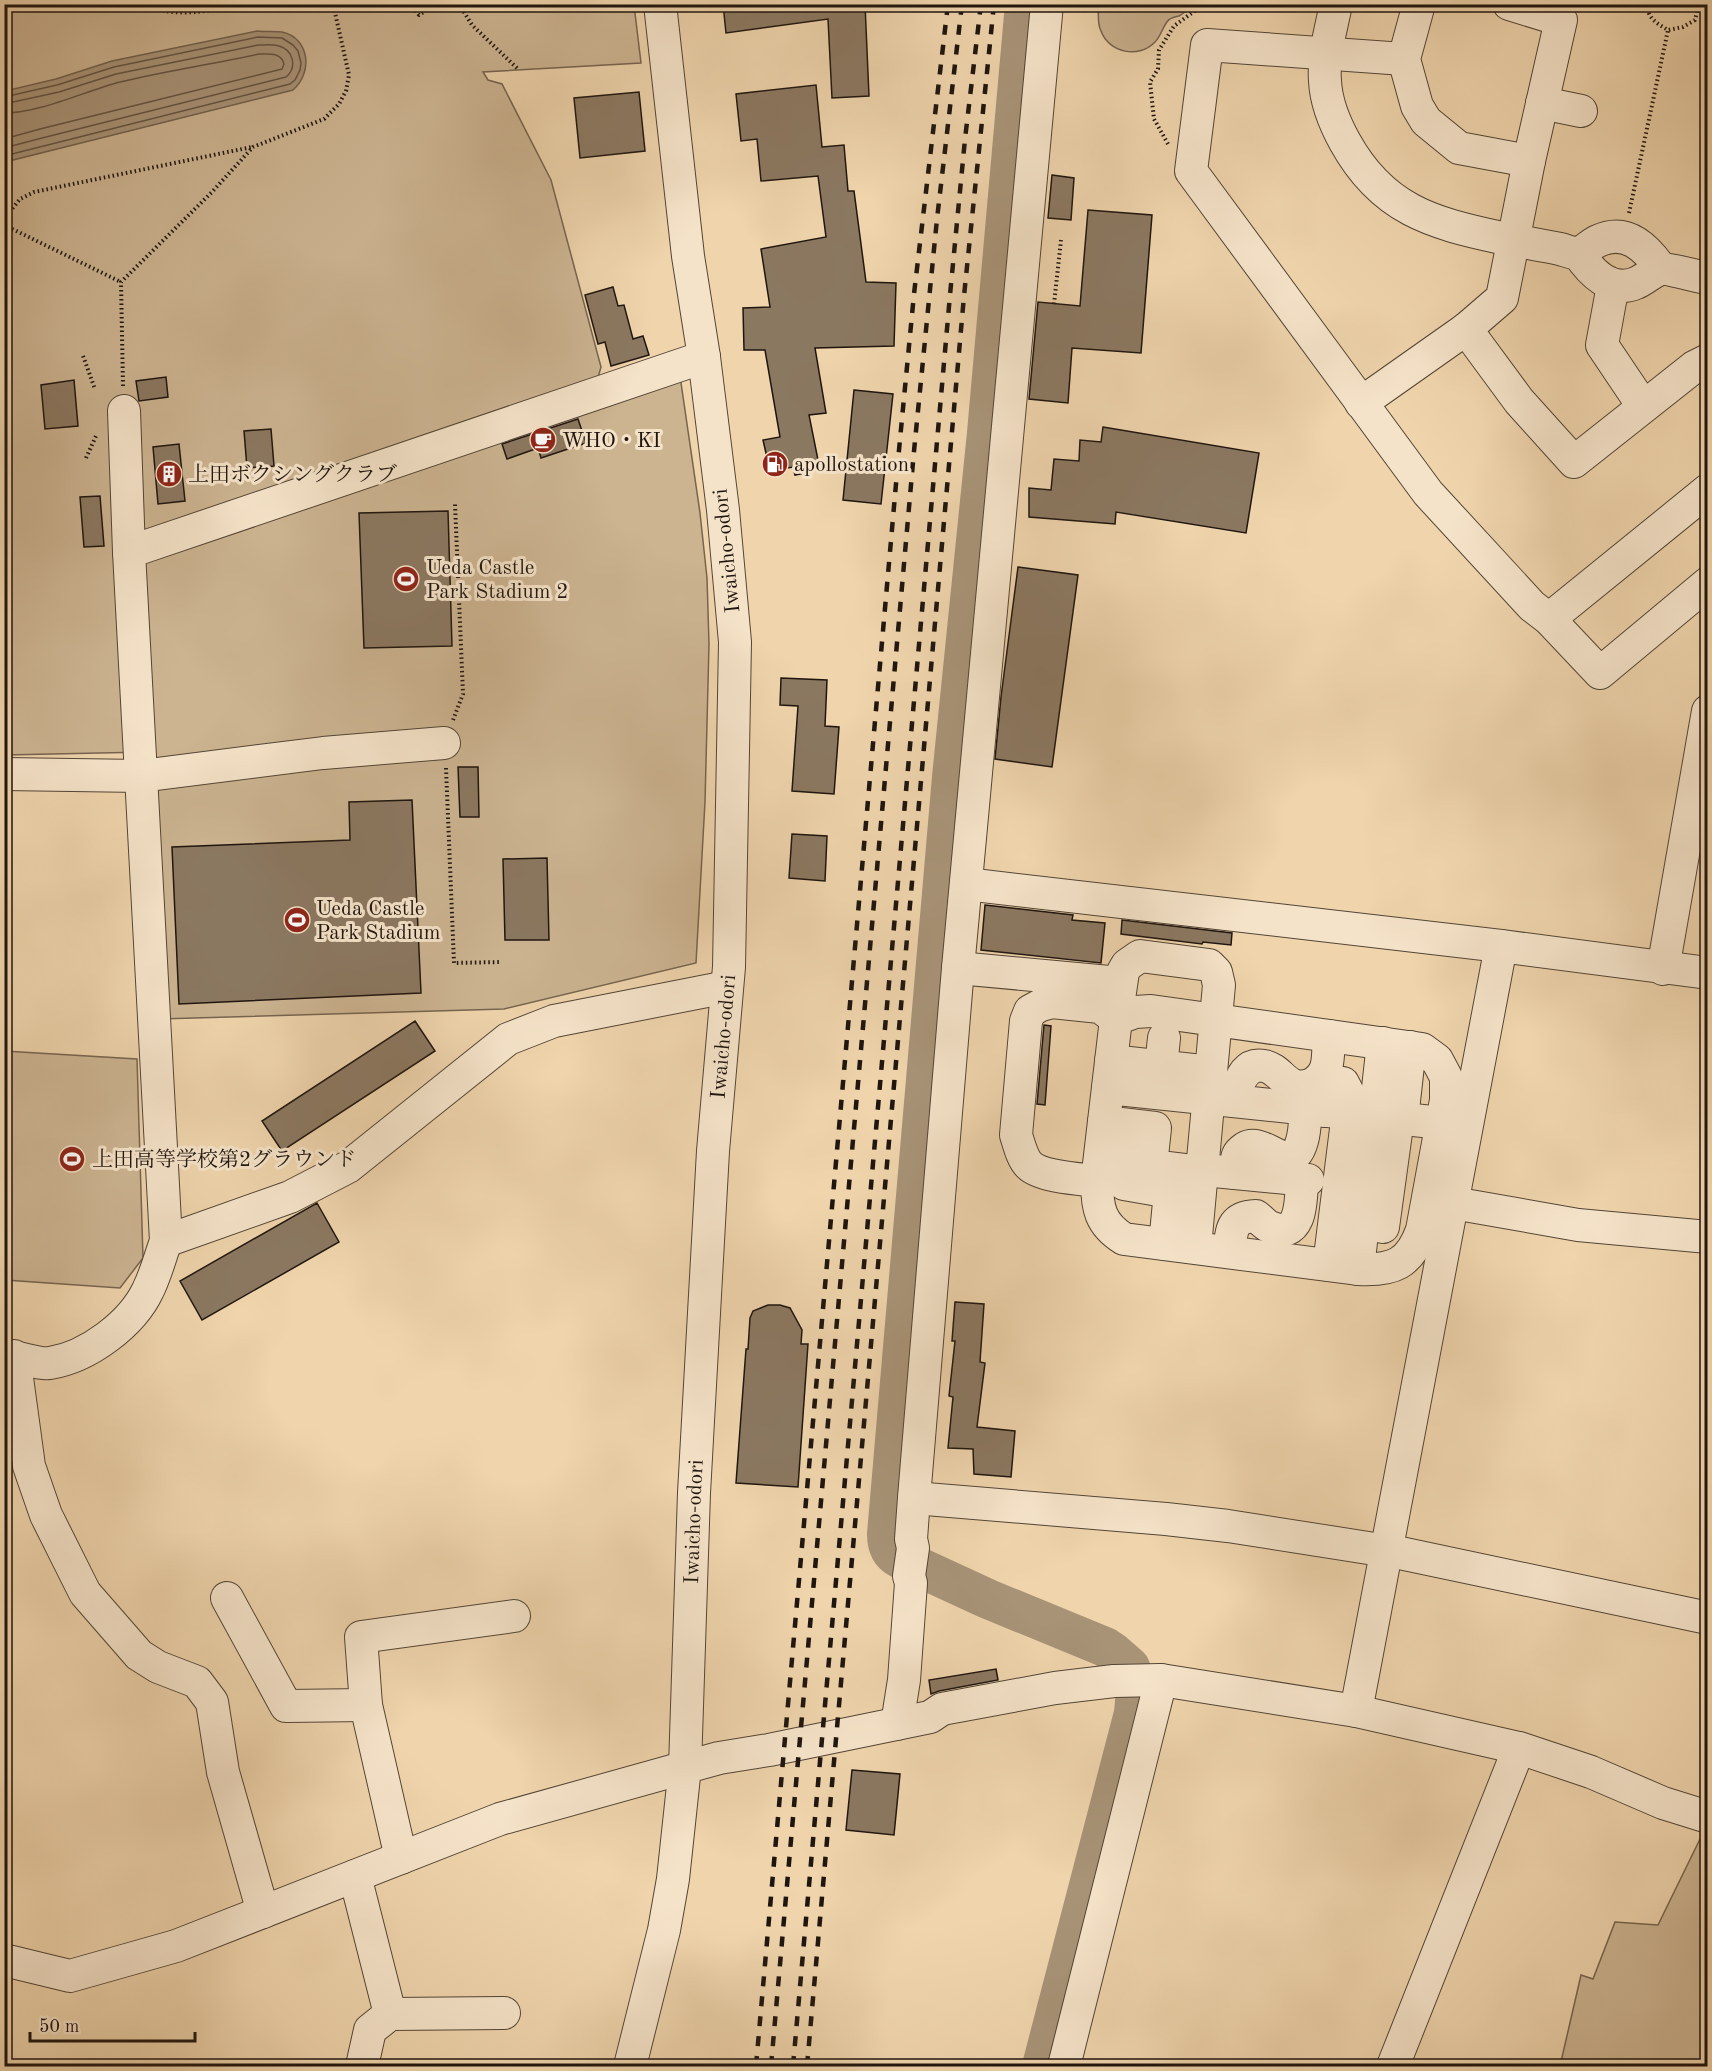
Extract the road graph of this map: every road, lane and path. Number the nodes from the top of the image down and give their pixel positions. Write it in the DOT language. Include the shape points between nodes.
graph roads {
  1 [pos="42,4"];
  2 [pos="47,4"];
  3 [pos="141,4"];
  4 [pos="240,4"];
  5 [pos="333,4"];
  6 [pos="409,4"];
  7 [pos="436,4"];
  8 [pos="459,4"];
  9 [pos="660,4"];
  10 [pos="1047,4"];
  11 [pos="1199,4"];
  12 [pos="1336,4"];
  13 [pos="1419,4"];
  14 [pos="1509,4"];
  15 [pos="1648,4"];
  16 [pos="1699,4"];
  17 [pos="1668,30"];
  18 [pos="1326,53"];
  19 [pos="1404,59"];
  20 [pos="519,70"];
  21 [pos="1542,103"];
  22 [pos="1581,111"];
  23 [pos="253,147"];
  24 [pos="1529,161"];
  25 [pos="1191,171"];
  26 [pos="4,219"];
  27 [pos="4,225"];
  28 [pos="1624,237"];
  29 [pos="1061,240"];
  30 [pos="1515,240"];
  31 [pos="1578,253"];
  32 [pos="1661,269"];
  33 [pos="1707,278"];
  34 [pos="121,282"];
  35 [pos="1613,285"];
  36 [pos="1054,304"];
  37 [pos="1466,329"];
  38 [pos="83,356"];
  39 [pos="704,357"];
  40 [pos="1707,360"];
  41 [pos="123,372"];
  42 [pos="95,389"];
  43 [pos="1361,403"];
  44 [pos="1643,406"];
  45 [pos="124,411"];
  46 [pos="97,430"];
  47 [pos="86,458"];
  48 [pos="1707,490"];
  49 [pos="455,504"];
  50 [pos="129,552"];
  51 [pos="1707,583"];
  52 [pos="1549,619"];
  53 [pos="1707,711"];
  54 [pos="444,743"];
  55 [pos="4,774"];
  56 [pos="141,776"];
  57 [pos="966,884"];
  58 [pos="1501,946"];
  59 [pos="501,962"];
  60 [pos="958,968"];
  61 [pos="1663,969"];
  62 [pos="1707,973"];
  63 [pos="1120,983"];
  64 [pos="728,987"];
  65 [pos="1116,1018"];
  66 [pos="1215,1020"];
  67 [pos="1329,1036"];
  68 [pos="1396,1045"];
  69 [pos="1218,1090"];
  70 [pos="1106,1105"];
  71 [pos="1348,1113"];
  72 [pos="1442,1123"];
  73 [pos="1203,1159"];
  74 [pos="1248,1174"];
  75 [pos="1311,1180"];
  76 [pos="1097,1181"];
  77 [pos="1453,1203"];
  78 [pos="1707,1237"];
  79 [pos="166,1241"];
  80 [pos="1201,1248"];
  81 [pos="1344,1266"];
  82 [pos="9,1356"];
  83 [pos="914,1498"];
  84 [pos="1387,1551"];
  85 [pos="227,1599"];
  86 [pos="514,1617"];
  87 [pos="1707,1618"];
  88 [pos="1156,1680"];
  89 [pos="366,1705"];
  90 [pos="1356,1711"];
  91 [pos="897,1724"];
  92 [pos="1519,1748"];
  93 [pos="685,1767"];
  94 [pos="1707,1817"];
  95 [pos="401,1858"];
  96 [pos="355,1875"];
  97 [pos="263,1912"];
  98 [pos="4,1960"];
  99 [pos="504,2013"];
  100 [pos="390,2014"];
  101 [pos="363,2067"];
  102 [pos="630,2067"];
  103 [pos="1064,2067"];
  104 [pos="1393,2067"];
  1 -- 2 [label="path"];
  3 -- 4 [label="path" via="167,12 195,13"];
  5 -- 23 [label="path" via="349,75 339,104 324,118"];
  6 -- 7 [label="path" via="419,15"];
  8 -- 20 [label="path" via="472,26"];
  9 -- 39 [label="street, Iwaicho-odori" via="688,256"];
  10 -- 57 [label="street"];
  11 -- 25 [label="path" via="1174,26 1159,50 1158,69 1150,82 1154,119"];
  12 -- 18 [label="street"];
  13 -- 19 [label="street"];
  14 -- 21 [label="street" via="1561,20"];
  15 -- 17 [label="path" via="1653,21"];
  16 -- 17 [label="path" via="1695,20"];
  17 -- 28 [label="path"];
  18 -- 19 [label="street"];
  18 -- 25 [label="street" via="1207,45"];
  18 -- 30 [label="street" via="1325,83 1335,124 1355,160 1376,186 1400,206 1424,217"];
  19 -- 24 [label="street" via="1417,106 1426,121 1443,136 1459,148"];
  21 -- 22 [label="street"];
  21 -- 24 [label="street"];
  23 -- 26 [label="path" via="34,192 20,199"];
  23 -- 34 [label="path"];
  24 -- 30 [label="street"];
  25 -- 43 [label="street"];
  27 -- 34 [label="path"];
  28 -- 31 [label="street" via="1608,237"];
  28 -- 32 [label="street" via="1638,242"];
  29 -- 36 [label="path"];
  30 -- 31 [label="street"];
  30 -- 37 [label="street" via="1502,298"];
  31 -- 35 [label="street" via="1591,270"];
  32 -- 33 [label="street"];
  32 -- 35 [label="street" via="1632,285"];
  34 -- 41 [label="path"];
  35 -- 44 [label="street" via="1602,345"];
  37 -- 43 [label="street"];
  37 -- 44 [label="street" via="1519,401 1574,462"];
  38 -- 42 [label="path"];
  39 -- 50 [label="street"];
  39 -- 64 [label="street, Iwaicho-odori" via="735,642"];
  40 -- 44 [label="street"];
  43 -- 52 [label="street" via="1428,493 1532,606"];
  45 -- 50 [label="street"];
  46 -- 47 [label="path"];
  48 -- 52 [label="street"];
  49 -- 54 [label="path" via="463,694"];
  50 -- 56 [label="street"];
  51 -- 52 [label="street" via="1600,673"];
  53 -- 61 [label="street"];
  54 -- 56 [label="street" via="323,753"];
  54 -- 59 [label="path" via="454,963"];
  55 -- 56 [label="street"];
  56 -- 79 [label="street"];
  57 -- 58 [label="street"];
  57 -- 60 [label="street"];
  58 -- 61 [label="street"];
  58 -- 77 [label="street"];
  60 -- 63 [label="street"];
  60 -- 83 [label="street"];
  61 -- 62 [label="street"];
  63 -- 65 [label="street"];
  63 -- 66 [label="street" via="1127,965 1140,956 1209,965 1219,984"];
  64 -- 79 [label="street" via="554,1022 508,1039 348,1167 290,1197"];
  64 -- 93 [label="street, Iwaicho-odori" via="713,1150 695,1469"];
  65 -- 66 [label="street" via="1151,1011"];
  65 -- 70 [label="street"];
  65 -- 76 [label="street" via="1100,1007 1052,1002 1030,1011 1026,1020 1016,1135 1021,1151 1029,1165 1044,1173"];
  66 -- 67 [label="street"];
  66 -- 69 [label="street"];
  67 -- 68 [label="street"];
  67 -- 69 [label="street" via="1326,1067 1313,1084 1293,1085 1263,1065 1242,1075 1237,1084"];
  68 -- 71 [label="street"];
  68 -- 71 [label="street" via="1415,1084"];
  68 -- 72 [label="street" via="1422,1049 1437,1060 1446,1077"];
  69 -- 70 [label="street"];
  69 -- 70 [label="street" via="1163,1052"];
  69 -- 71 [label="street"];
  69 -- 73 [label="street"];
  70 -- 73 [label="street" via="1174,1116 1170,1150"];
  70 -- 76 [label="street"];
  70 -- 80 [label="street" via="1126,1149 1124,1184 1170,1192"];
  71 -- 72 [label="street"];
  71 -- 73 [label="street" via="1279,1136 1256,1124 1244,1129 1234,1143"];
  71 -- 74 [label="street" via="1303,1141 1292,1156 1275,1156 1264,1147 1242,1150 1238,1155"];
  71 -- 75 [label="street"];
  71 -- 81 [label="street"];
  71 -- 81 [label="street" via="1401,1161 1394,1212"];
  72 -- 81 [label="street" via="1416,1247 1398,1264"];
  73 -- 74 [label="street"];
  73 -- 80 [label="street"];
  74 -- 75 [label="street"];
  74 -- 80 [label="street" via="1257,1203 1223,1200"];
  75 -- 80 [label="street" via="1299,1216 1289,1228 1268,1227 1256,1216 1246,1216"];
  75 -- 81 [label="street"];
  76 -- 80 [label="street" via="1102,1220 1112,1232 1124,1239"];
  77 -- 78 [label="street" via="1578,1225"];
  77 -- 84 [label="street"];
  79 -- 82 [label="street" via="136,1311 98,1344 49,1363"];
  80 -- 81 [label="street"];
  82 -- 97 [label="street" via="29,1466 46,1515 85,1593 139,1654 158,1667 197,1682 212,1702 223,1772"];
  83 -- 84 [label="street" via="1166,1519"];
  83 -- 91 [label="street" via="904,1680"];
  84 -- 87 [label="street"];
  84 -- 90 [label="street"];
  85 -- 89 [label="street" via="285,1706"];
  86 -- 89 [label="street" via="361,1637"];
  88 -- 90 [label="street"];
  88 -- 91 [label="street" via="1055,1688 942,1709"];
  88 -- 103 [label="street"];
  89 -- 95 [label="street"];
  90 -- 92 [label="street"];
  91 -- 93 [label="street"];
  92 -- 94 [label="street"];
  92 -- 104 [label="street"];
  93 -- 95 [label="street" via="500,1819"];
  93 -- 102 [label="street, Iwaicho-odori" via="664,1930"];
  95 -- 96 [label="street"];
  96 -- 97 [label="street"];
  96 -- 100 [label="street"];
  97 -- 98 [label="street" via="176,1946 70,1976"];
  99 -- 100 [label="street"];
  100 -- 101 [label="street" via="370,2030"];
}
